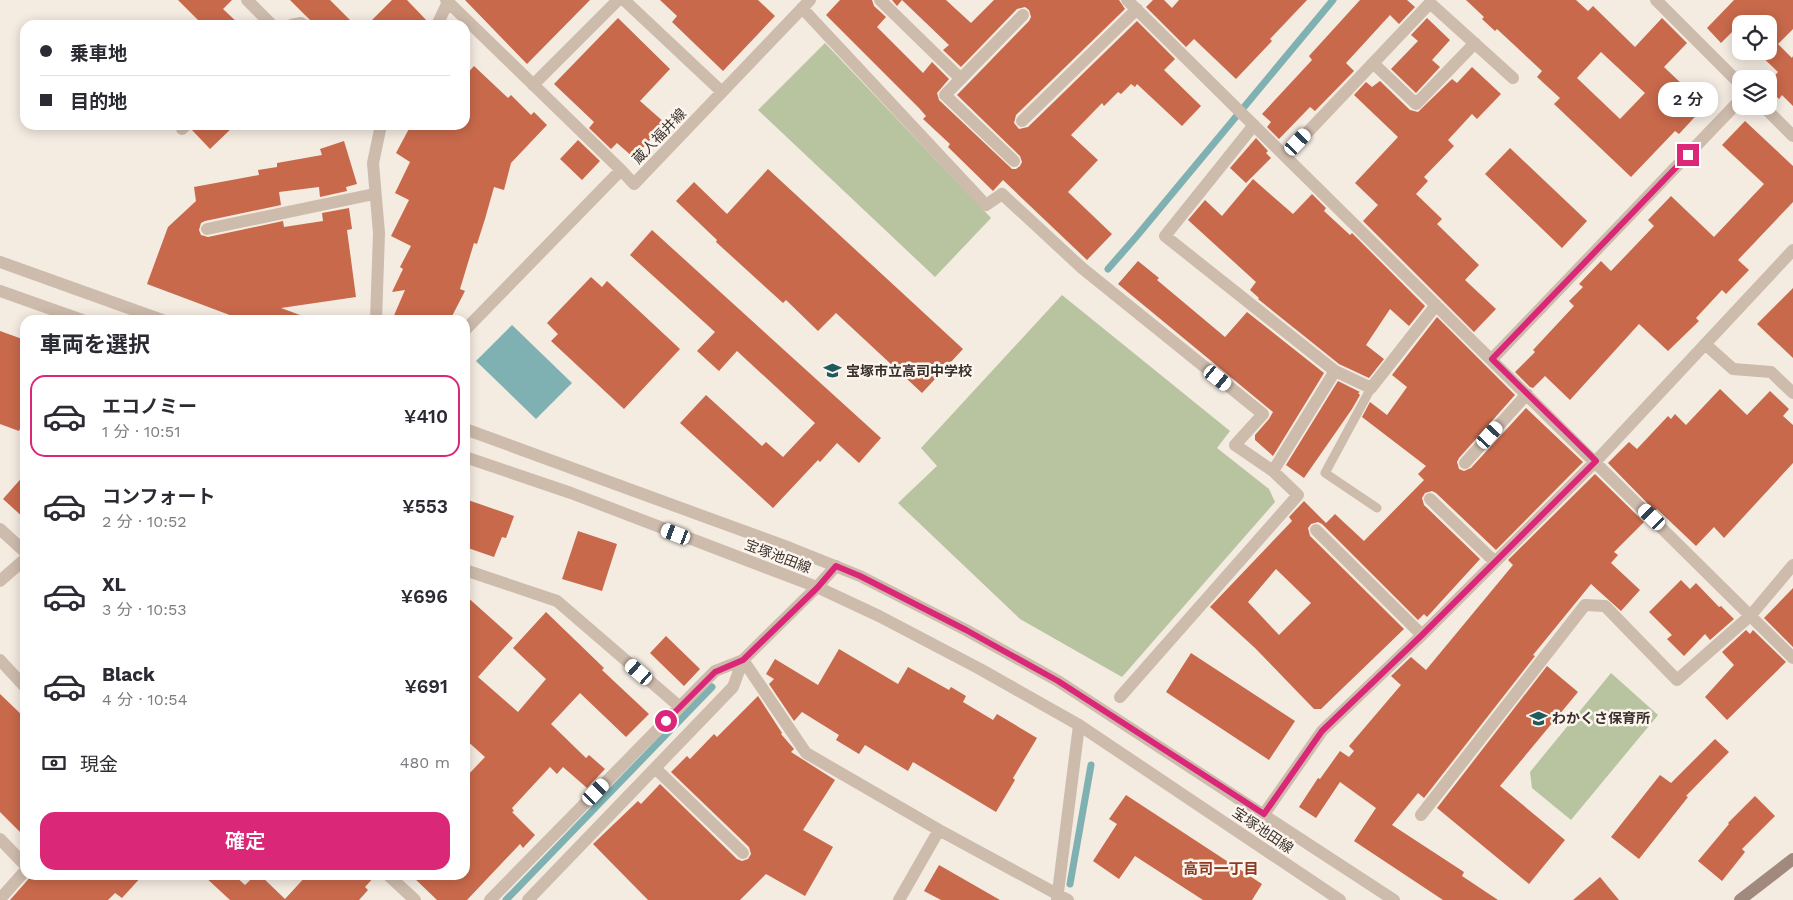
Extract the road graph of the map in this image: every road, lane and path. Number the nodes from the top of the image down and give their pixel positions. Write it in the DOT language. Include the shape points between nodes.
graph roads {
  1 [pos="247,0"];
  2 [pos="618,0"];
  3 [pos="624,0"];
  4 [pos="880,0"];
  5 [pos="1127,0"];
  6 [pos="1656,0"];
  7 [pos="447,1"];
  8 [pos="806,4"];
  9 [pos="1136,10"];
  10 [pos="1023,15"];
  11 [pos="267,20"];
  12 [pos="439,20"];
  13 [pos="466,20"];
  14 [pos="470,23"];
  15 [pos="1475,43"];
  16 [pos="1373,63"];
  17 [pos="1732,76"];
  18 [pos="1513,78"];
  19 [pos="961,79"];
  20 [pos="533,85"];
  21 [pos="722,92"];
  22 [pos="1732,108"];
  23 [pos="1772,115"];
  24 [pos="1022,121"];
  25 [pos="1250,121"];
  26 [pos="379,130"];
  27 [pos="1793,136"];
  28 [pos="1286,155"];
  29 [pos="1014,161"];
  30 [pos="621,170"];
  31 [pos="374,194"];
  32 [pos="208,229"];
  33 [pos="1793,250"];
  34 [pos="0,262"];
  35 [pos="0,291"];
  36 [pos="1436,305"];
  37 [pos="65,315"];
  38 [pos="148,315"];
  39 [pos="376,315"];
  40 [pos="470,325"];
  41 [pos="1705,344"];
  42 [pos="1492,359"];
  43 [pos="1335,371"];
  44 [pos="1372,388"];
  45 [pos="1793,393"];
  46 [pos="1527,394"];
  47 [pos="470,432"];
  48 [pos="470,461"];
  49 [pos="1596,461"];
  50 [pos="1465,463"];
  51 [pos="1273,471"];
  52 [pos="1430,499"];
  53 [pos="1377,508"];
  54 [pos="0,529"];
  55 [pos="1316,530"];
  56 [pos="20,547"];
  57 [pos="1495,562"];
  58 [pos="20,563"];
  59 [pos="1793,565"];
  60 [pos="836,566"];
  61 [pos="470,572"];
  62 [pos="0,581"];
  63 [pos="818,587"];
  64 [pos="1751,615"];
  65 [pos="1422,635"];
  66 [pos="1793,658"];
  67 [pos="0,660"];
  68 [pos="743,660"];
  69 [pos="20,682"];
  70 [pos="1120,697"];
  71 [pos="680,707"];
  72 [pos="1079,725"];
  73 [pos="655,768"];
  74 [pos="1264,814"];
  75 [pos="1421,815"];
  76 [pos="939,830"];
  77 [pos="0,839"];
  78 [pos="743,853"];
  79 [pos="1793,859"];
  80 [pos="20,860"];
  81 [pos="20,877"];
  82 [pos="393,880"];
  83 [pos="1061,898"];
  84 [pos="0,899"];
  85 [pos="415,900"];
  86 [pos="490,900"];
  87 [pos="528,900"];
  88 [pos="899,900"];
  89 [pos="1340,900"];
  90 [pos="1394,900"];
  91 [pos="1740,900"];
  1 -- 11 [label="street"];
  2 -- 20 [label="street"];
  3 -- 21 [label="street"];
  4 -- 19 [label="street"];
  5 -- 9 [label="street"];
  6 -- 17 [label="street"];
  7 -- 12 [label="street"];
  7 -- 13 [label="street"];
  8 -- 21 [label="street, 蔵人福井線"];
  8 -- 51 [label="street" via="986,205 1002,194 1082,268 1263,414 1235,445"];
  9 -- 24 [label="street"];
  9 -- 25 [label="street"];
  10 -- 19 [label="street"];
  14 -- 20 [label="street"];
  15 -- 16 [label="street" via="1430,3"];
  15 -- 16 [label="street" via="1416,104"];
  15 -- 18 [label="street"];
  16 -- 28 [label="street"];
  19 -- 29 [label="street" via="945,95"];
  20 -- 30 [label="street"];
  21 -- 30 [label="street, 蔵人福井線" via="634,184"];
  22 -- 42 [label="street"];
  23 -- 27 [label="street"];
  25 -- 28 [label="street"];
  25 -- 43 [label="street" via="1165,236"];
  26 -- 31 [label="street" via="372,163"];
  28 -- 36 [label="street"];
  30 -- 40 [label="street, 蔵人福井線"];
  31 -- 32 [label="street"];
  31 -- 39 [label="street" via="379,234"];
  33 -- 41 [label="street"];
  34 -- 38 [label="street"];
  35 -- 37 [label="street"];
  36 -- 42 [label="street"];
  36 -- 44 [label="street"];
  41 -- 45 [label="street" via="1733,369 1770,372"];
  41 -- 49 [label="street"];
  42 -- 46 [label="street"];
  43 -- 44 [label="street"];
  43 -- 51 [label="street"];
  44 -- 53 [label="lane" via="1325,473"];
  46 -- 49 [label="street"];
  46 -- 50 [label="street"];
  47 -- 60 [label="street"];
  48 -- 63 [label="street, 宝塚池田線" via="570,493"];
  49 -- 57 [label="street"];
  49 -- 64 [label="street"];
  51 -- 70 [label="street" via="1298,495"];
  52 -- 57 [label="street"];
  54 -- 56 [label="street"];
  55 -- 65 [label="street"];
  57 -- 65 [label="street"];
  58 -- 62 [label="street"];
  59 -- 64 [label="street"];
  60 -- 63 [label="street"];
  60 -- 74 [label="street" via="966,630 1058,681"];
  61 -- 71 [label="street" via="557,601"];
  63 -- 68 [label="street"];
  63 -- 72 [label="street, 宝塚池田線" via="972,664"];
  64 -- 66 [label="street"];
  64 -- 75 [label="street" via="1678,680 1605,606 1585,605"];
  65 -- 74 [label="street" via="1322,731"];
  67 -- 69 [label="street"];
  68 -- 71 [label="street" via="715,672"];
  68 -- 73 [label="street" via="733,687"];
  68 -- 76 [label="street" via="806,753"];
  71 -- 86 [label="street"];
  72 -- 83 [label="street"];
  72 -- 89 [label="street, 宝塚池田線"];
  73 -- 78 [label="street"];
  73 -- 87 [label="street"];
  74 -- 90 [label="street"];
  76 -- 83 [label="street"];
  76 -- 88 [label="street"];
  77 -- 80 [label="street"];
  79 -- 91 [label="main road"];
  81 -- 84 [label="street"];
  82 -- 85 [label="street"];
}
